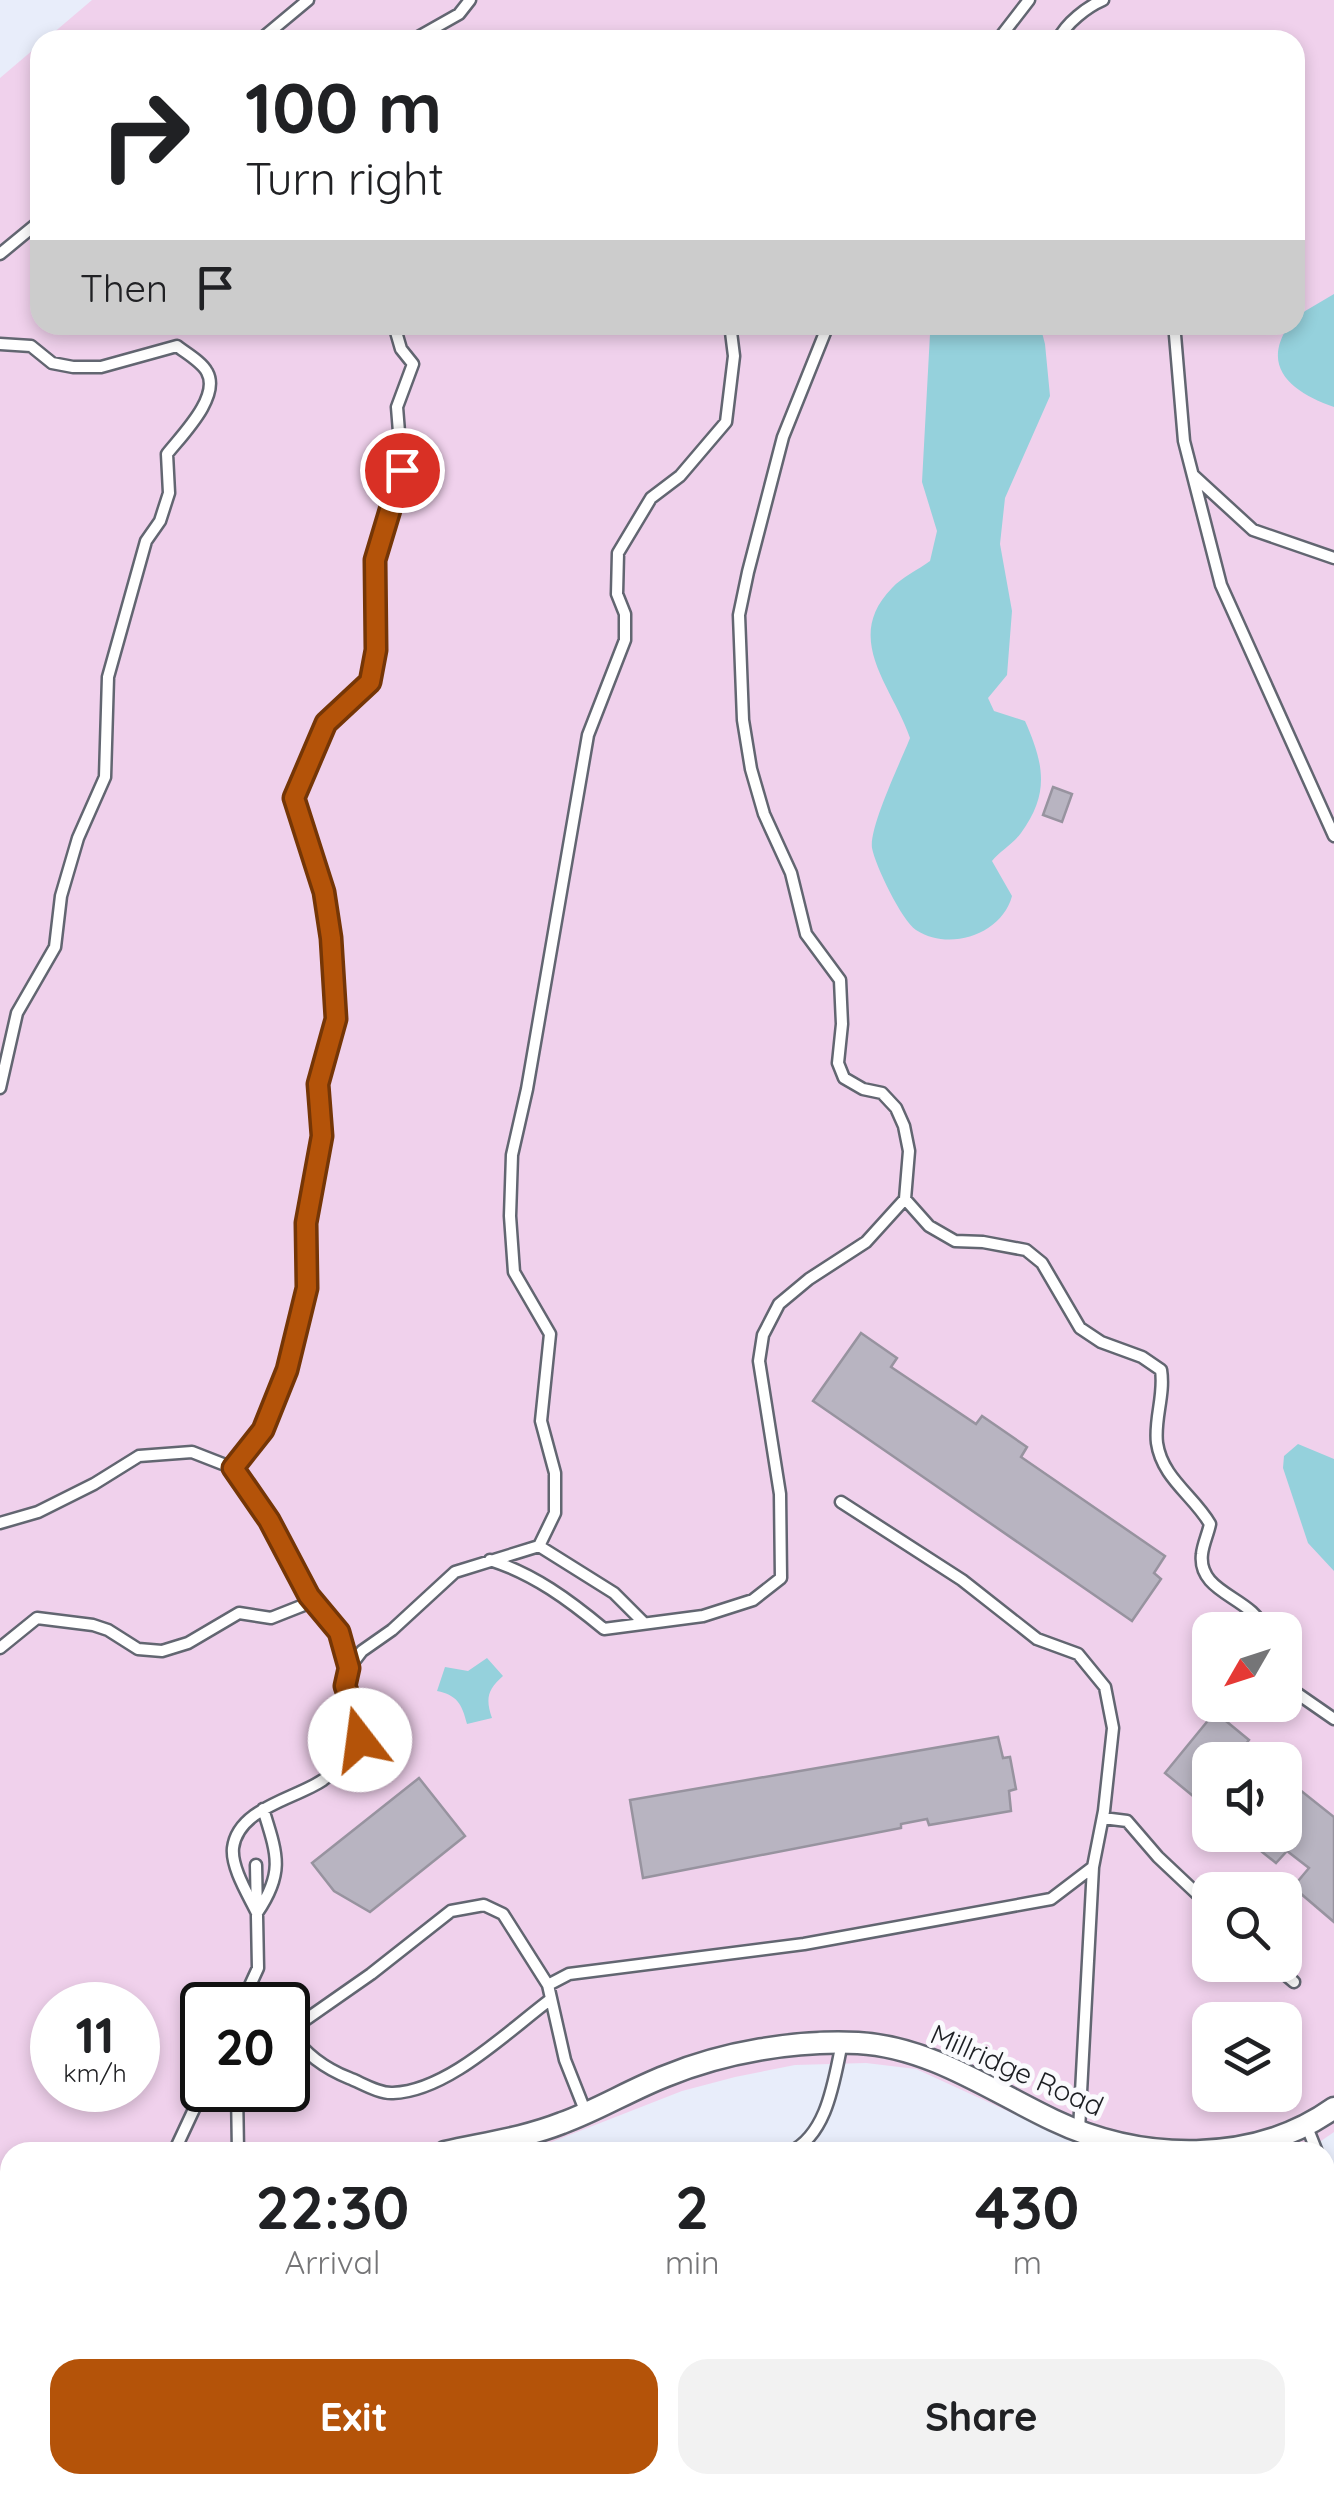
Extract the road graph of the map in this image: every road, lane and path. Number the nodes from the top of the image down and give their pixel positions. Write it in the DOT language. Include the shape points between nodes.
graph roads {
  1 [pos="308,0"];
  2 [pos="470,0"];
  3 [pos="1029,0"];
  4 [pos="1103,0"];
  5 [pos="272,30"];
  6 [pos="431,30"];
  7 [pos="1006,30"];
  8 [pos="1064,30"];
  9 [pos="30,230"];
  10 [pos="0,254"];
  11 [pos="397,335"];
  12 [pos="730,335"];
  13 [pos="824,335"];
  14 [pos="1175,335"];
  15 [pos="0,344"];
  16 [pos="1192,474"];
  17 [pos="1334,558"];
  18 [pos="1334,836"];
  19 [pos="0,1088"];
  20 [pos="906,1199"];
  21 [pos="233,1468"];
  22 [pos="841,1502"];
  23 [pos="0,1523"];
  24 [pos="539,1546"];
  25 [pos="490,1560"];
  26 [pos="314,1601"];
  27 [pos="1252,1612"];
  28 [pos="644,1622"];
  29 [pos="0,1648"];
  30 [pos="349,1668"];
  31 [pos="1302,1697"];
  32 [pos="1334,1719"];
  33 [pos="264,1809"];
  34 [pos="1103,1818"];
  35 [pos="256,1865"];
  36 [pos="1092,1867"];
  37 [pos="1192,1889"];
  38 [pos="257,1914"];
  39 [pos="252,1982"];
  40 [pos="548,1985"];
  41 [pos="551,1999"];
  42 [pos="310,2016"];
  43 [pos="842,2043"];
  44 [pos="310,2053"];
  45 [pos="1334,2108"];
  46 [pos="192,2112"];
  47 [pos="237,2112"];
  48 [pos="586,2113"];
  49 [pos="1307,2127"];
  50 [pos="1079,2131"];
  51 [pos="179,2142"];
  52 [pos="238,2142"];
  53 [pos="535,2142"];
  54 [pos="803,2142"];
  55 [pos="1119,2142"];
  56 [pos="1262,2142"];
  57 [pos="1313,2142"];
  1 -- 5 [label="lane"];
  2 -- 6 [label="lane"];
  3 -- 7 [label="lane"];
  4 -- 8 [label="lane"];
  9 -- 10 [label="lane"];
  11 -- 21 [label="lane" via="413,364 398,407 402,470 375,560 370,682 326,723 294,798 324,892 336,1019 318,1084 322,1136 306,1223 307,1288 287,1370 263,1430"];
  12 -- 24 [label="lane" via="726,422 680,476 651,498 618,553 625,640 588,735 512,1155 514,1272 550,1334 541,1421 554,1473 555,1513"];
  13 -- 20 [label="lane" via="783,437 748,572 740,616 743,720 764,814 791,873 806,934 840,980 838,1063 844,1078 882,1093 904,1126"];
  14 -- 16 [label="lane"];
  15 -- 19 [label="lane" via="31,346 52,363 73,367 177,346 207,370 211,386 202,410 167,454 168,493 146,541 108,677 104,776 61,896 55,948 17,1012"];
  16 -- 17 [label="lane" via="1253,530"];
  16 -- 18 [label="lane" via="1221,585"];
  20 -- 27 [label="lane" via="929,1226 955,1241 1026,1250 1042,1263 1080,1328 1161,1370 1158,1444 1179,1488 1210,1524 1204,1571 1213,1586"];
  20 -- 28 [label="lane" via="866,1242 779,1304 762,1335 759,1361 780,1494 782,1578 754,1600 703,1616"];
  21 -- 23 [label="lane" via="192,1452 138,1456 38,1512"];
  21 -- 26 [label="lane"];
  22 -- 34 [label="lane" via="962,1580 1037,1640 1078,1654 1105,1687 1113,1728"];
  24 -- 25 [label="lane"];
  24 -- 28 [label="lane" via="614,1593"];
  25 -- 28 [label="lane" via="549,1587 604,1629"];
  25 -- 30 [label="lane" via="454,1572"];
  26 -- 29 [label="lane" via="270,1618 239,1613 162,1651 138,1650 93,1625 37,1618"];
  26 -- 30 [label="lane" via="339,1632"];
  30 -- 33 [label="lane" via="345,1686 360,1740 325,1778"];
  31 -- 32 [label="lane"];
  33 -- 38 [label="lane" via="278,1855 274,1889"];
  33 -- 38 [label="lane" via="241,1830 233,1850"];
  34 -- 36 [label="lane"];
  34 -- 37 [label="lane" via="1127,1821"];
  35 -- 38 [label="lane"];
  36 -- 40 [label="lane" via="1051,1899 804,1944 570,1974"];
  36 -- 50 [label="lane"];
  38 -- 39 [label="lane" via="258,1968"];
  40 -- 41 [label="lane"];
  40 -- 42 [label="lane" via="502,1914 484,1905 451,1911"];
  41 -- 44 [label="lane" via="446,2078 389,2094 331,2071"];
  41 -- 48 [label="lane"];
  43 -- 48 [label="street, Millridge Road" via="708,2062"];
  43 -- 50 [label="street, Millridge Road" via="894,2046"];
  43 -- 54 [label="lane" via="831,2093"];
  45 -- 49 [label="street, Millridge Road"];
  46 -- 51 [label="lane"];
  47 -- 52 [label="lane"];
  48 -- 53 [label="street, Millridge Road"];
  49 -- 56 [label="street, Millridge Road"];
  49 -- 57 [label="lane"];
  50 -- 55 [label="street, Millridge Road"];
}
